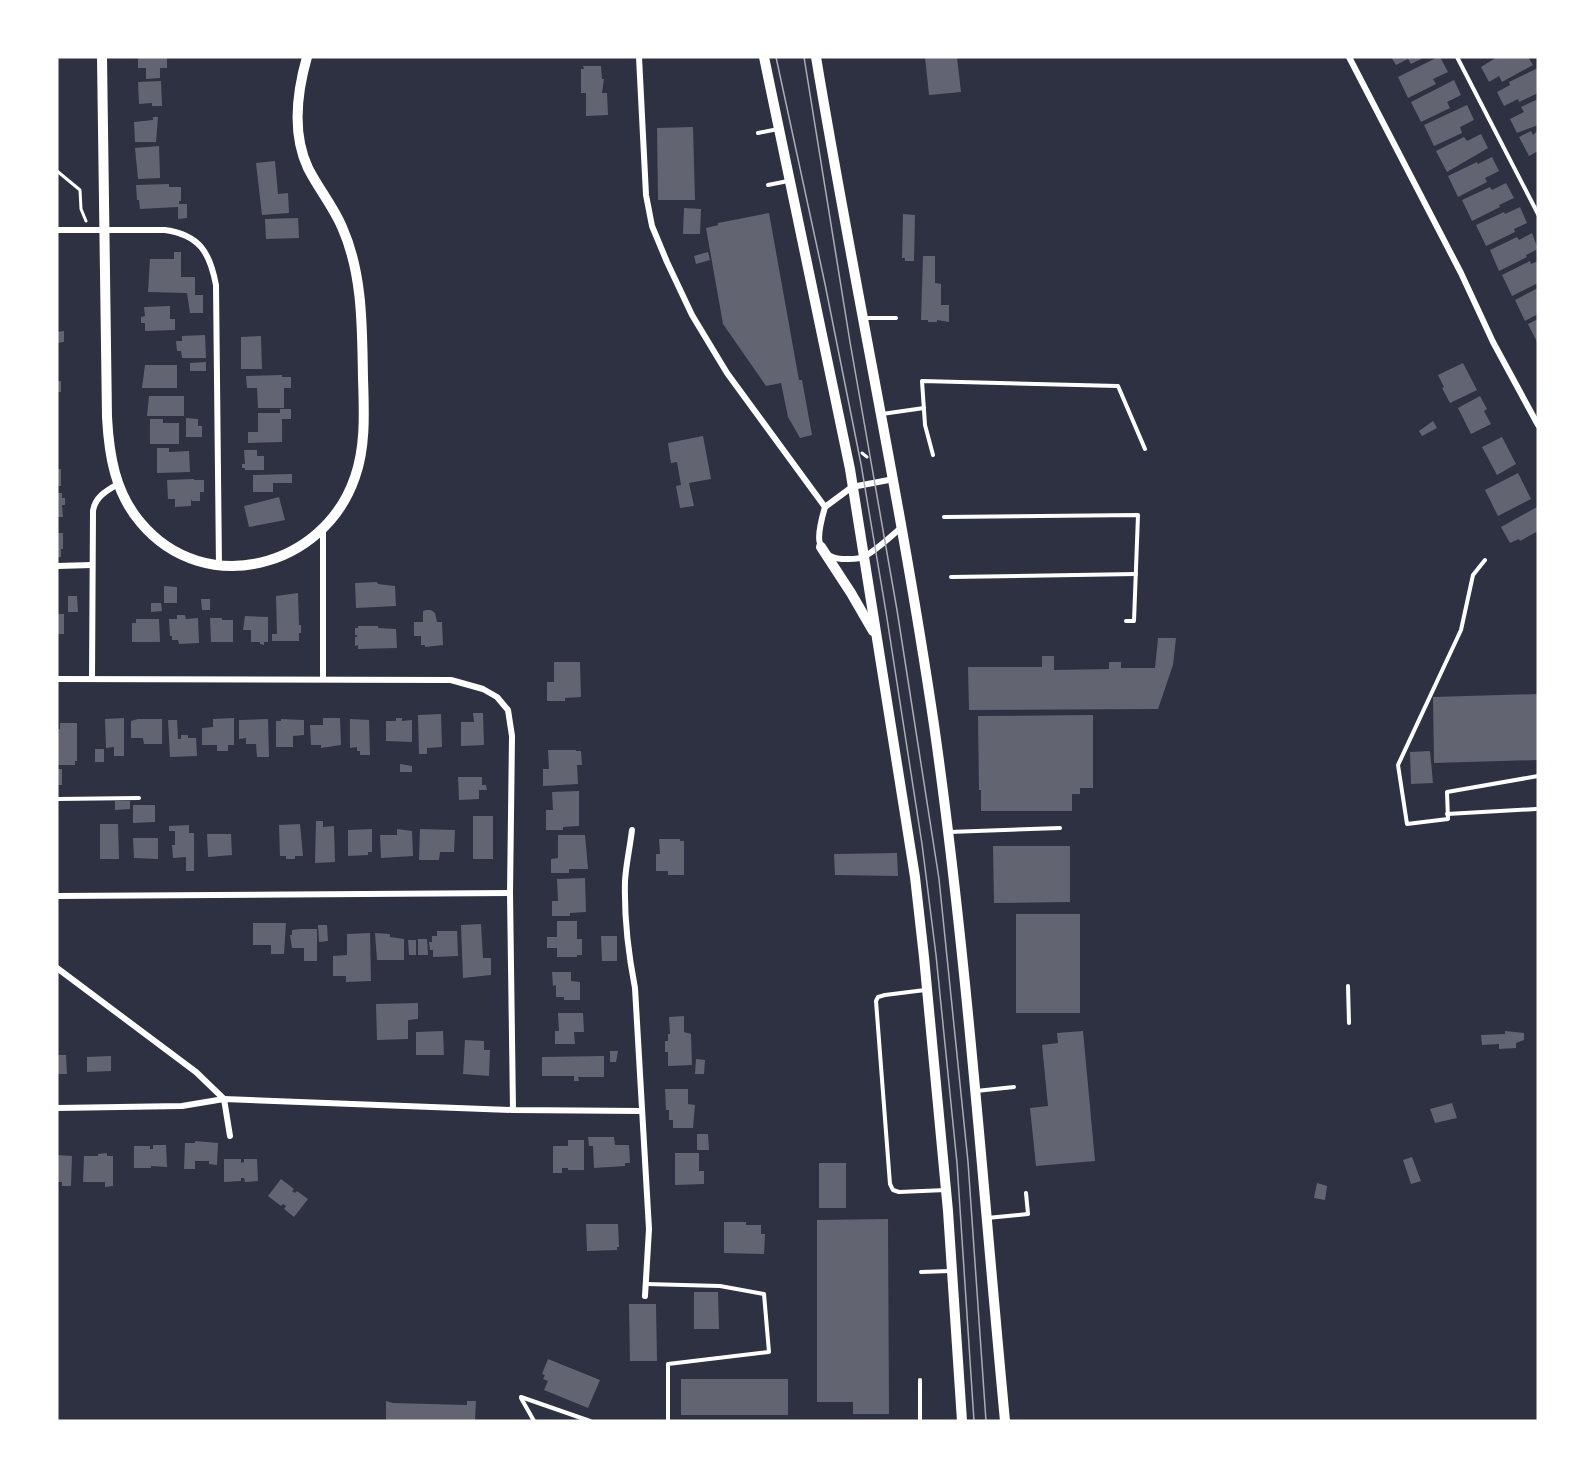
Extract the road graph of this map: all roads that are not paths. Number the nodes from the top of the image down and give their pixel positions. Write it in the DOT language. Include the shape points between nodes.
graph roads {
  1 [pos="102,57"];
  2 [pos="307,57"];
  3 [pos="639,57"];
  4 [pos="764,57"];
  5 [pos="816,57"];
  6 [pos="1349,57"];
  7 [pos="1457,57"];
  8 [pos="779,129"];
  9 [pos="758,133"];
  10 [pos="790,180"];
  11 [pos="768,185"];
  12 [pos="1538,214"];
  13 [pos="104,229"];
  14 [pos="57,230"];
  15 [pos="863,318"];
  16 [pos="896,318"];
  17 [pos="924,408"];
  18 [pos="882,414"];
  19 [pos="1538,425"];
  20 [pos="1145,449"];
  21 [pos="933,455"];
  22 [pos="894,479"];
  23 [pos="118,484"];
  24 [pos="852,487"];
  25 [pos="825,507"];
  26 [pos="944,517"];
  27 [pos="902,527"];
  28 [pos="323,529"];
  29 [pos="821,548"];
  30 [pos="864,557"];
  31 [pos="1485,560"];
  32 [pos="92,565"];
  33 [pos="57,566"];
  34 [pos="219,567"];
  35 [pos="1136,574"];
  36 [pos="951,577"];
  37 [pos="1126,621"];
  38 [pos="877,640"];
  39 [pos="92,678"];
  40 [pos="57,679"];
  41 [pos="323,679"];
  42 [pos="1538,777"];
  43 [pos="139,798"];
  44 [pos="57,799"];
  45 [pos="1536,809"];
  46 [pos="1447,814"];
  47 [pos="1060,828"];
  48 [pos="632,830"];
  49 [pos="948,832"];
  50 [pos="510,893"];
  51 [pos="57,896"];
  52 [pos="57,968"];
  53 [pos="1348,986"];
  54 [pos="927,990"];
  55 [pos="1349,1023"];
  56 [pos="1014,1087"];
  57 [pos="975,1091"];
  58 [pos="224,1099"];
  59 [pos="57,1108"];
  60 [pos="513,1110"];
  61 [pos="641,1112"];
  62 [pos="230,1136"];
  63 [pos="946,1190"];
  64 [pos="1026,1193"];
  65 [pos="987,1218"];
  66 [pos="953,1271"];
  67 [pos="921,1272"];
  68 [pos="646,1284"];
  69 [pos="645,1296"];
  70 [pos="920,1380"];
  71 [pos="534,1421"];
  72 [pos="590,1421"];
  73 [pos="668,1421"];
  74 [pos="920,1421"];
  75 [pos="962,1421"];
  76 [pos="1005,1421"];
  1 -- 13 [label="main road"];
  2 -- 28 [label="main road" via="299,101 302,147 308,167 342,227 351,253 362,315 361,456 348,494"];
  3 -- 25 [label="street" via="646,195 652,226 692,315 728,373"];
  4 -- 8 [label="main road"];
  5 -- 15 [label="main road"];
  6 -- 19 [label="street"];
  7 -- 12 [label="lane"];
  8 -- 9 [label="lane"];
  8 -- 10 [label="main road"];
  10 -- 11 [label="lane"];
  10 -- 24 [label="main road"];
  13 -- 14 [label="street"];
  13 -- 23 [label="main road" via="108,438"];
  13 -- 34 [label="street" via="178,232 192,238 209,257 216,285"];
  15 -- 16 [label="lane"];
  15 -- 18 [label="main road"];
  17 -- 18 [label="lane"];
  17 -- 20 [label="lane" via="922,381 1119,386"];
  17 -- 21 [label="lane"];
  18 -- 22 [label="main road"];
  22 -- 24 [label="street"];
  22 -- 27 [label="main road"];
  23 -- 32 [label="street" via="101,494 94,505"];
  23 -- 34 [label="main road" via="140,522 156,539 177,552"];
  24 -- 25 [label="street"];
  24 -- 30 [label="main road"];
  25 -- 29 [label="street" via="818,537"];
  26 -- 35 [label="lane" via="1138,515"];
  27 -- 30 [label="street"];
  27 -- 49 [label="main road"];
  28 -- 34 [label="main road" via="306,543 266,562"];
  28 -- 41 [label="street"];
  29 -- 30 [label="street" via="837,558"];
  29 -- 38 [label="main road"];
  30 -- 38 [label="main road"];
  31 -- 46 [label="lane" via="1473,575 1461,630 1398,765 1407,824 1448,819"];
  32 -- 33 [label="street"];
  32 -- 39 [label="street"];
  35 -- 36 [label="lane"];
  35 -- 37 [label="lane" via="1134,621"];
  38 -- 54 [label="main road" via="915,877"];
  39 -- 40 [label="street"];
  39 -- 41 [label="street"];
  41 -- 50 [label="street" via="451,680 497,697 508,710 513,736"];
  42 -- 46 [label="lane" via="1447,792"];
  43 -- 44 [label="lane"];
  45 -- 46 [label="lane"];
  47 -- 49 [label="lane"];
  48 -- 61 [label="street" via="625,880 626,924 635,988"];
  49 -- 57 [label="main road"];
  50 -- 51 [label="street"];
  50 -- 60 [label="street"];
  52 -- 58 [label="street" via="196,1072"];
  53 -- 55 [label="lane"];
  54 -- 63 [label="main road"];
  54 -- 63 [label="lane" via="878,996 876,1001 890,1184 899,1192"];
  56 -- 57 [label="lane"];
  57 -- 65 [label="main road"];
  58 -- 59 [label="street" via="182,1106"];
  58 -- 60 [label="street"];
  58 -- 62 [label="street"];
  60 -- 61 [label="street"];
  61 -- 68 [label="street" via="649,1230"];
  63 -- 66 [label="main road"];
  64 -- 65 [label="lane" via="1028,1214"];
  65 -- 76 [label="main road"];
  66 -- 67 [label="lane"];
  66 -- 75 [label="main road"];
  68 -- 69 [label="street"];
  68 -- 73 [label="lane" via="720,1286 764,1294 769,1352 668,1364"];
  70 -- 74 [label="lane"];
  71 -- 72 [label="lane" via="521,1397"];
}
